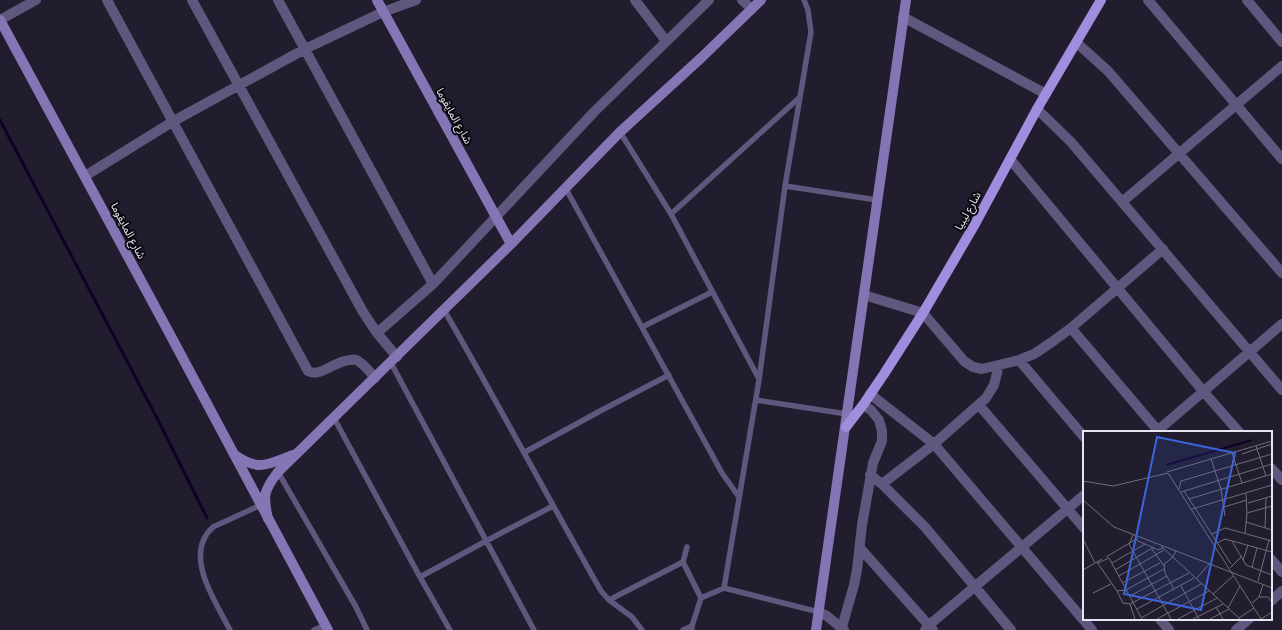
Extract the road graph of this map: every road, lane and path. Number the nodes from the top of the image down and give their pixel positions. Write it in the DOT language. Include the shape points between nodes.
graph roads {
  1 [pos="36,0"];
  2 [pos="107,0"];
  3 [pos="192,0"];
  4 [pos="278,0"];
  5 [pos="377,0"];
  6 [pos="416,0"];
  7 [pos="635,0"];
  8 [pos="709,0"];
  9 [pos="742,0"];
  10 [pos="761,0"];
  11 [pos="804,0"];
  12 [pos="906,0"];
  13 [pos="1101,0"];
  14 [pos="1148,0"];
  15 [pos="1247,0"];
  16 [pos="752,9"];
  17 [pos="383,12"];
  18 [pos="903,17"];
  19 [pos="0,20"];
  20 [pos="666,41"];
  21 [pos="1282,42"];
  22 [pos="1077,43"];
  23 [pos="306,49"];
  24 [pos="1282,66"];
  25 [pos="238,85"];
  26 [pos="1046,94"];
  27 [pos="800,97"];
  28 [pos="1237,105"];
  29 [pos="1037,109"];
  30 [pos="172,122"];
  31 [pos="620,132"];
  32 [pos="1179,154"];
  33 [pos="1010,159"];
  34 [pos="1282,159"];
  35 [pos="85,176"];
  36 [pos="785,186"];
  37 [pos="566,189"];
  38 [pos="877,200"];
  39 [pos="1122,202"];
  40 [pos="671,214"];
  41 [pos="496,216"];
  42 [pos="511,244"];
  43 [pos="1163,249"];
  44 [pos="1282,272"];
  45 [pos="433,284"];
  46 [pos="1117,288"];
  47 [pos="712,292"];
  48 [pos="864,296"];
  49 [pos="444,310"];
  50 [pos="923,313"];
  51 [pos="1282,324"];
  52 [pos="642,327"];
  53 [pos="1071,328"];
  54 [pos="377,334"];
  55 [pos="1249,352"];
  56 [pos="394,360"];
  57 [pos="1019,360"];
  58 [pos="999,365"];
  59 [pos="669,375"];
  60 [pos="375,378"];
  61 [pos="759,380"];
  62 [pos="1282,390"];
  63 [pos="1203,391"];
  64 [pos="870,394"];
  65 [pos="756,400"];
  66 [pos="863,405"];
  67 [pos="979,405"];
  68 [pos="847,414"];
  69 [pos="334,418"];
  70 [pos="846,427"];
  71 [pos="1157,431"];
  72 [pos="1159,431"];
  73 [pos="1238,431"];
  74 [pos="1083,436"];
  75 [pos="934,444"];
  76 [pos="525,452"];
  77 [pos="234,454"];
  78 [pos="296,455"];
  79 [pos="1272,469"];
  80 [pos="278,472"];
  81 [pos="870,475"];
  82 [pos="1282,480"];
  83 [pos="882,484"];
  84 [pos="1083,496"];
  85 [pos="739,497"];
  86 [pos="260,505"];
  87 [pos="553,506"];
  88 [pos="1068,509"];
  89 [pos="268,519"];
  90 [pos="1083,527"];
  91 [pos="486,540"];
  92 [pos="687,547"];
  93 [pos="860,548"];
  94 [pos="1021,548"];
  95 [pos="1272,560"];
  96 [pos="683,562"];
  97 [pos="1282,572"];
  98 [pos="420,577"];
  99 [pos="974,587"];
  100 [pos="724,588"];
  101 [pos="1282,591"];
  102 [pos="701,598"];
  103 [pos="610,600"];
  104 [pos="1272,600"];
  105 [pos="819,612"];
  106 [pos="1083,620"];
  107 [pos="1083,620"];
  108 [pos="1161,620"];
  109 [pos="1246,623"];
  110 [pos="326,628"];
  111 [pos="449,628"];
  112 [pos="692,628"];
  113 [pos="929,628"];
  114 [pos="843,629"];
  115 [pos="230,630"];
  116 [pos="314,630"];
  117 [pos="367,630"];
  118 [pos="443,630"];
  119 [pos="534,630"];
  120 [pos="642,630"];
  121 [pos="683,630"];
  122 [pos="816,630"];
  123 [pos="1011,630"];
  124 [pos="1092,630"];
  125 [pos="1169,630"];
  126 [pos="1236,630"];
  1 -- 19 [label="street"];
  2 -- 30 [label="street"];
  3 -- 25 [label="street"];
  4 -- 23 [label="street"];
  5 -- 17 [label="main road, شارع المايقوما"];
  6 -- 17 [label="street"];
  7 -- 20 [label="street"];
  8 -- 20 [label="street"];
  9 -- 16 [label="street"];
  10 -- 16 [label="main road"];
  11 -- 27 [label="lane" via="811,32"];
  12 -- 18 [label="main road"];
  13 -- 22 [label="main road, شارع ليبيا"];
  14 -- 28 [label="street"];
  15 -- 21 [label="street"];
  16 -- 31 [label="main road"];
  17 -- 23 [label="street"];
  17 -- 41 [label="main road, شارع المايقوما"];
  18 -- 26 [label="street"];
  18 -- 38 [label="main road"];
  19 -- 35 [label="main road, شارع المايقوما"];
  20 -- 41 [label="street" via="595,111"];
  22 -- 26 [label="main road, شارع ليبيا"];
  22 -- 32 [label="street" via="1108,71"];
  23 -- 25 [label="street"];
  23 -- 45 [label="street"];
  24 -- 28 [label="street"];
  25 -- 30 [label="street"];
  25 -- 54 [label="street"];
  26 -- 29 [label="main road, شارع ليبيا"];
  27 -- 36 [label="lane"];
  27 -- 40 [label="lane"];
  28 -- 32 [label="street"];
  28 -- 34 [label="street"];
  29 -- 33 [label="main road, شارع ليبيا"];
  29 -- 39 [label="street" via="1071,142"];
  30 -- 35 [label="street"];
  30 -- 60 [label="street" via="308,371 318,373 346,360 356,360"];
  31 -- 37 [label="main road"];
  31 -- 40 [label="lane"];
  32 -- 39 [label="street"];
  32 -- 44 [label="street"];
  33 -- 46 [label="street"];
  33 -- 50 [label="main road, شارع ليبيا"];
  35 -- 77 [label="main road, شارع المايقوما"];
  36 -- 38 [label="lane"];
  36 -- 61 [label="lane"];
  37 -- 42 [label="main road"];
  37 -- 52 [label="lane"];
  38 -- 48 [label="main road"];
  39 -- 43 [label="street"];
  40 -- 47 [label="lane"];
  41 -- 42 [label="main road, شارع المايقوما"];
  41 -- 45 [label="street"];
  42 -- 49 [label="main road"];
  43 -- 46 [label="street"];
  43 -- 55 [label="street"];
  45 -- 54 [label="street"];
  46 -- 53 [label="street"];
  46 -- 63 [label="street"];
  47 -- 52 [label="lane"];
  47 -- 61 [label="lane"];
  48 -- 50 [label="street"];
  48 -- 68 [label="main road"];
  49 -- 56 [label="main road"];
  49 -- 76 [label="lane"];
  50 -- 58 [label="street" via="964,361 982,369"];
  50 -- 64 [label="main road, شارع ليبيا"];
  51 -- 55 [label="street"];
  52 -- 59 [label="lane"];
  53 -- 57 [label="street" via="1034,354"];
  53 -- 71 [label="street"];
  54 -- 56 [label="street"];
  55 -- 62 [label="street"];
  55 -- 63 [label="street"];
  56 -- 60 [label="main road"];
  56 -- 91 [label="lane"];
  57 -- 58 [label="street"];
  57 -- 74 [label="street"];
  58 -- 67 [label="street" via="994,385"];
  59 -- 76 [label="lane"];
  59 -- 85 [label="lane" via="722,473"];
  60 -- 69 [label="main road"];
  61 -- 65 [label="lane"];
  63 -- 72 [label="street"];
  63 -- 73 [label="street"];
  64 -- 66 [label="main road, شارع ليبيا"];
  64 -- 75 [label="street"];
  65 -- 68 [label="lane"];
  65 -- 85 [label="lane"];
  66 -- 70 [label="main road, شارع ليبيا"];
  66 -- 81 [label="street" via="879,420 882,431 882,441"];
  67 -- 75 [label="street"];
  67 -- 88 [label="street"];
  68 -- 70 [label="main road"];
  69 -- 78 [label="main road"];
  69 -- 98 [label="lane"];
  70 -- 105 [label="main road"];
  75 -- 83 [label="street"];
  75 -- 94 [label="street"];
  76 -- 87 [label="lane"];
  77 -- 78 [label="main road" via="244,462 261,466"];
  77 -- 86 [label="main road, شارع المايقوما"];
  78 -- 80 [label="main road"];
  79 -- 82 [label="street"];
  80 -- 89 [label="main road" via="267,486 265,494"];
  80 -- 117 [label="lane"];
  81 -- 83 [label="street"];
  81 -- 93 [label="street"];
  83 -- 99 [label="street" via="925,527"];
  84 -- 88 [label="street"];
  85 -- 100 [label="lane"];
  86 -- 89 [label="main road, شارع المايقوما"];
  86 -- 115 [label="lane" via="213,527 203,540 200,554 202,571"];
  87 -- 91 [label="lane"];
  87 -- 103 [label="lane" via="601,591"];
  88 -- 90 [label="street"];
  88 -- 94 [label="street"];
  89 -- 110 [label="main road, شارع المايقوما"];
  91 -- 98 [label="lane"];
  91 -- 119 [label="lane"];
  92 -- 96 [label="lane"];
  93 -- 113 [label="street"];
  93 -- 114 [label="street"];
  94 -- 99 [label="street"];
  94 -- 107 [label="street"];
  95 -- 97 [label="street"];
  96 -- 102 [label="lane"];
  96 -- 103 [label="lane"];
  98 -- 111 [label="lane"];
  99 -- 113 [label="street"];
  99 -- 123 [label="street"];
  100 -- 102 [label="lane"];
  100 -- 105 [label="lane"];
  101 -- 104 [label="street"];
  102 -- 112 [label="lane"];
  103 -- 120 [label="lane" via="632,617"];
  105 -- 114 [label="street"];
  105 -- 122 [label="main road"];
  106 -- 124 [label="street"];
  108 -- 125 [label="street"];
  109 -- 126 [label="street"];
  110 -- 116 [label="lane"];
  111 -- 118 [label="lane"];
  112 -- 121 [label="lane"];
}
